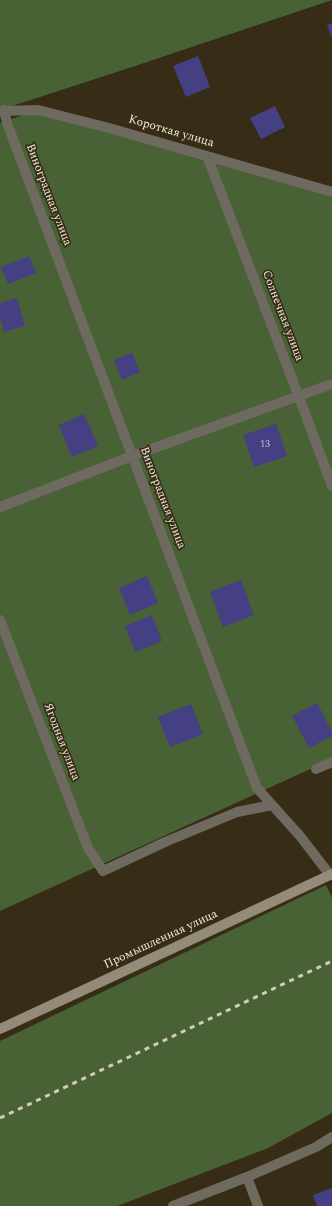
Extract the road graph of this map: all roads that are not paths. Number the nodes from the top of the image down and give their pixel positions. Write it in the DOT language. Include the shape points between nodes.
graph roads {
  1 [pos="2,111"];
  2 [pos="207,156"];
  3 [pos="332,192"];
  4 [pos="332,384"];
  5 [pos="299,397"];
  6 [pos="132,456"];
  7 [pos="332,486"];
  8 [pos="0,507"];
  9 [pos="0,620"];
  10 [pos="332,762"];
  11 [pos="316,769"];
  12 [pos="272,805"];
  13 [pos="331,876"];
  14 [pos="0,1029"];
  15 [pos="332,1137"];
  16 [pos="247,1177"];
  17 [pos="173,1206"];
  18 [pos="258,1206"];
  1 -- 2 [label="street, Короткая улица" via="38,110"];
  1 -- 6 [label="street, Виноградная улица"];
  2 -- 3 [label="street, Короткая улица"];
  2 -- 5 [label="street, Солнечная улица"];
  4 -- 5 [label="street"];
  5 -- 6 [label="street"];
  5 -- 7 [label="street, Солнечная улица"];
  6 -- 8 [label="street"];
  6 -- 12 [label="street, Виноградная улица" via="257,788"];
  9 -- 12 [label="street, Ягодная улица" via="88,848 103,871 237,812"];
  10 -- 11 [label="street"];
  12 -- 13 [label="street, Виноградная улица"];
  13 -- 14 [label="street, Промышленная улица"];
  15 -- 16 [label="street" via="316,1147"];
  16 -- 17 [label="street"];
  16 -- 18 [label="street"];
}
